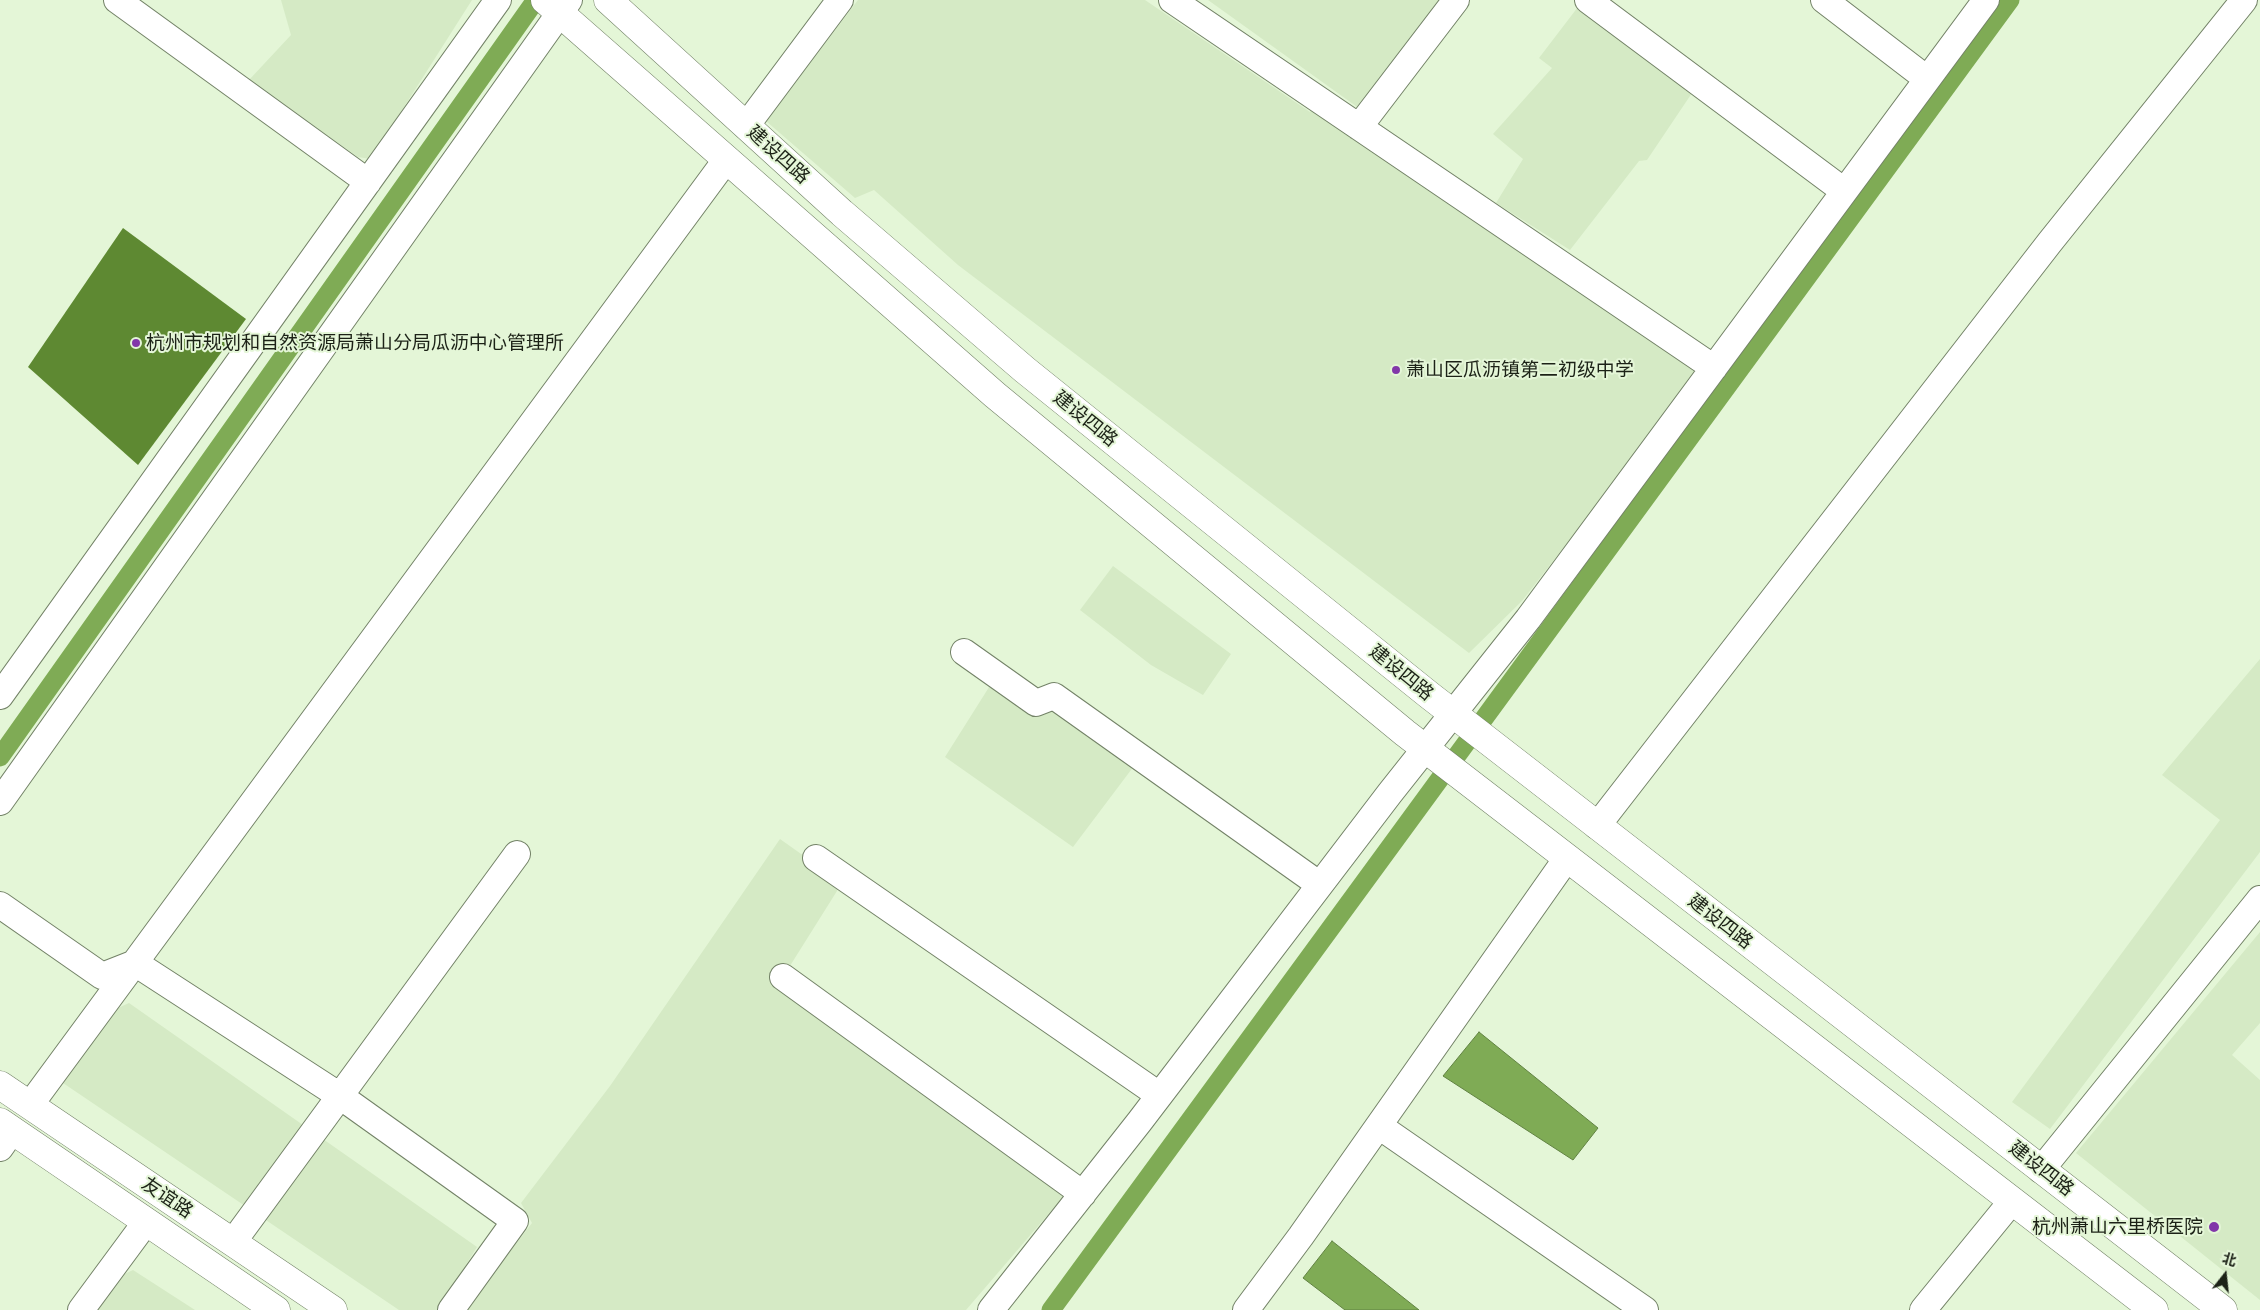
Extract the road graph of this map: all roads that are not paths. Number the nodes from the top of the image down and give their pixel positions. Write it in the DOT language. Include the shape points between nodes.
graph roads {
  1 [pos="117,0"];
  2 [pos="498,0"];
  3 [pos="608,0"];
  4 [pos="840,0"];
  5 [pos="1172,0"];
  6 [pos="1456,0"];
  7 [pos="1588,0"];
  8 [pos="1824,0"];
  9 [pos="1986,0"];
  10 [pos="2244,0"];
  11 [pos="558,4"];
  12 [pos="1927,79"];
  13 [pos="746,126"];
  14 [pos="1359,127"];
  15 [pos="726,160"];
  16 [pos="368,182"];
  17 [pos="1844,192"];
  18 [pos="1714,368"];
  19 [pos="964,652"];
  20 [pos="0,696"];
  21 [pos="0,802"];
  22 [pos="1597,826"];
  23 [pos="517,854"];
  24 [pos="816,858"];
  25 [pos="1567,858"];
  26 [pos="1320,885"];
  27 [pos="2260,899"];
  28 [pos="0,905"];
  29 [pos="135,963"];
  30 [pos="783,977"];
  31 [pos="0,1085"];
  32 [pos="340,1096"];
  33 [pos="1160,1096"];
  34 [pos="30,1105"];
  35 [pos="1378,1126"];
  36 [pos="4,1134"];
  37 [pos="2041,1170"];
  38 [pos="1083,1194"];
  39 [pos="2012,1201"];
  40 [pos="146,1222"];
  41 [pos="232,1242"];
  42 [pos="81,1310"];
  43 [pos="276,1310"];
  44 [pos="333,1310"];
  45 [pos="451,1310"];
  46 [pos="991,1310"];
  47 [pos="1246,1310"];
  48 [pos="1645,1310"];
  49 [pos="1923,1310"];
  50 [pos="2154,1310"];
  51 [pos="2223,1310"];
  1 -- 16 [label="street"];
  2 -- 16 [label="street"];
  3 -- 13 [label="main road, 建设四路"];
  4 -- 13 [label="street"];
  5 -- 14 [label="street"];
  6 -- 14 [label="street"];
  7 -- 17 [label="street"];
  8 -- 12 [label="street"];
  9 -- 12 [label="street"];
  10 -- 22 [label="street" via="2050,242"];
  11 -- 15 [label="main road, 建设四路"];
  11 -- 21 [label="street" via="526,60"];
  12 -- 17 [label="street"];
  13 -- 22 [label="main road, 建设四路" via="1025,370 1465,724"];
  14 -- 18 [label="street"];
  15 -- 25 [label="main road, 建设四路" via="996,396 1439,759"];
  15 -- 29 [label="street"];
  16 -- 20 [label="street"];
  17 -- 18 [label="street"];
  18 -- 26 [label="street" via="1528,619"];
  19 -- 26 [label="street" via="1036,703 1054,696"];
  22 -- 37 [label="main road, 建设四路"];
  23 -- 32 [label="street"];
  24 -- 33 [label="street"];
  25 -- 35 [label="street"];
  25 -- 39 [label="main road, 建设四路"];
  26 -- 33 [label="street"];
  27 -- 37 [label="street"];
  28 -- 29 [label="street" via="102,976"];
  29 -- 32 [label="street"];
  29 -- 34 [label="street"];
  30 -- 38 [label="street"];
  31 -- 34 [label="main road, 友谊路"];
  32 -- 41 [label="street"];
  32 -- 45 [label="street" via="515,1221"];
  33 -- 38 [label="street"];
  34 -- 41 [label="main road, 友谊路"];
  35 -- 47 [label="street"];
  35 -- 48 [label="street"];
  36 -- 40 [label="main road, 友谊路"];
  37 -- 51 [label="main road, 建设四路"];
  38 -- 46 [label="street"];
  39 -- 49 [label="street"];
  39 -- 50 [label="main road, 建设四路"];
  40 -- 42 [label="street"];
  40 -- 43 [label="main road, 友谊路"];
  41 -- 44 [label="main road, 友谊路"];
}
